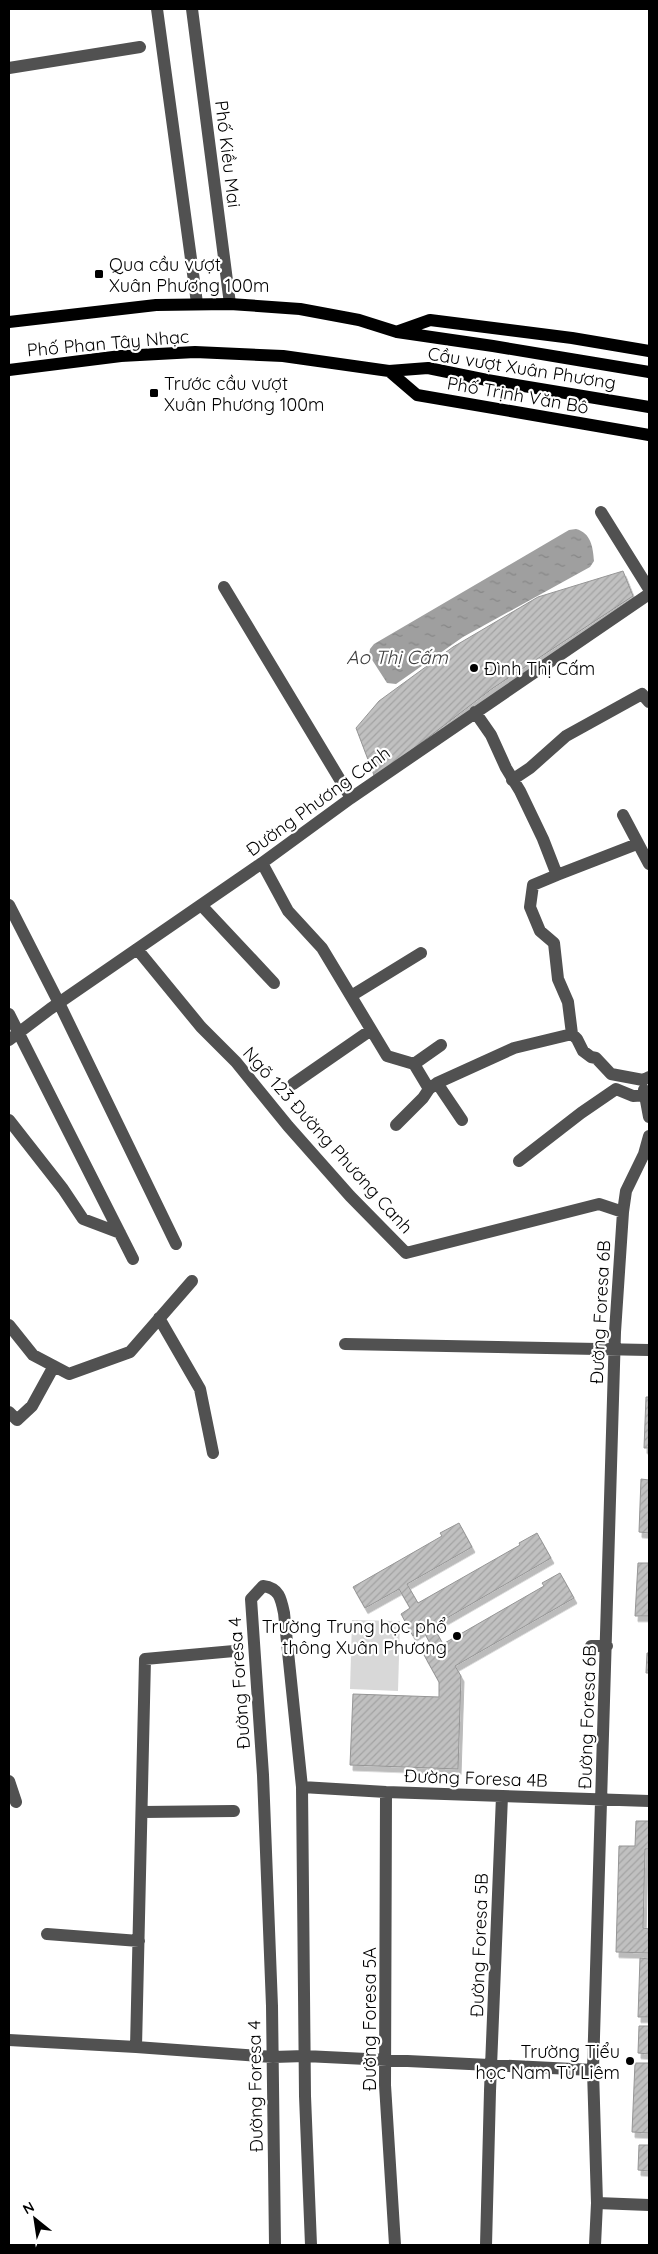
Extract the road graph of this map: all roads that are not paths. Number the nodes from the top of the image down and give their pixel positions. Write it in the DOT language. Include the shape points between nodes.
graph roads {
  1 [pos="157,9"];
  2 [pos="192,9"];
  3 [pos="140,47"];
  4 [pos="9,68"];
  5 [pos="197,303"];
  6 [pos="230,304"];
  7 [pos="9,322"];
  8 [pos="397,332"];
  9 [pos="649,351"];
  10 [pos="9,370"];
  11 [pos="389,371"];
  12 [pos="649,372"];
  13 [pos="649,407"];
  14 [pos="649,435"];
  15 [pos="601,512"];
  16 [pos="224,587"];
  17 [pos="649,589"];
  18 [pos="649,594"];
  19 [pos="649,702"];
  20 [pos="475,712"];
  21 [pos="512,780"];
  22 [pos="350,798"];
  23 [pos="623,816"];
  24 [pos="637,844"];
  25 [pos="262,863"];
  26 [pos="649,864"];
  27 [pos="557,875"];
  28 [pos="9,905"];
  29 [pos="201,905"];
  30 [pos="137,950"];
  31 [pos="421,953"];
  32 [pos="274,983"];
  33 [pos="351,996"];
  34 [pos="59,1003"];
  35 [pos="9,1014"];
  36 [pos="370,1030"];
  37 [pos="572,1034"];
  38 [pos="14,1036"];
  39 [pos="441,1045"];
  40 [pos="414,1064"];
  41 [pos="610,1074"];
  42 [pos="646,1078"];
  43 [pos="293,1084"];
  44 [pos="433,1086"];
  45 [pos="612,1091"];
  46 [pos="647,1096"];
  47 [pos="649,1117"];
  48 [pos="9,1120"];
  49 [pos="462,1120"];
  50 [pos="396,1125"];
  51 [pos="649,1136"];
  52 [pos="647,1156"];
  53 [pos="519,1161"];
  54 [pos="623,1212"];
  55 [pos="120,1233"];
  56 [pos="176,1244"];
  57 [pos="133,1259"];
  58 [pos="192,1281"];
  59 [pos="159,1318"];
  60 [pos="9,1325"];
  61 [pos="345,1344"];
  62 [pos="614,1350"];
  63 [pos="649,1350"];
  64 [pos="54,1366"];
  65 [pos="9,1412"];
  66 [pos="213,1452"];
  67 [pos="591,1646"];
  68 [pos="607,1646"];
  69 [pos="234,1651"];
  70 [pos="9,1781"];
  71 [pos="302,1786"];
  72 [pos="386,1792"];
  73 [pos="502,1796"];
  74 [pos="601,1799"];
  75 [pos="649,1801"];
  76 [pos="16,1802"];
  77 [pos="234,1811"];
  78 [pos="143,1812"];
  79 [pos="47,1934"];
  80 [pos="139,1941"];
  81 [pos="9,2040"];
  82 [pos="136,2047"];
  83 [pos="305,2056"];
  84 [pos="273,2057"];
  85 [pos="386,2060"];
  86 [pos="491,2065"];
  87 [pos="593,2070"];
  88 [pos="597,2203"];
  89 [pos="649,2205"];
  90 [pos="276,2245"];
  91 [pos="311,2245"];
  92 [pos="394,2245"];
  93 [pos="486,2245"];
  94 [pos="596,2245"];
  1 -- 5 [label="street"];
  2 -- 6 [label="street, Phố Kiều Mai"];
  3 -- 4 [label="street"];
  5 -- 6 [label="main road, Phố Phan Tây Nhạc"];
  5 -- 7 [label="main road, Phố Phan Tây Nhạc"];
  6 -- 8 [label="main road, Phố Phan Tây Nhạc" via="300,309 360,320"];
  8 -- 9 [label="main road" via="430,320"];
  8 -- 12 [label="main road, Cầu vượt Xuân Phương"];
  10 -- 11 [label="main road, Phố Phan Tây Nhạc" via="121,356 195,352 283,356"];
  11 -- 13 [label="main road, Cầu vượt Xuân Phương" via="428,368"];
  11 -- 14 [label="main road, Phố Trịnh Văn Bô" via="418,395"];
  15 -- 17 [label="street"];
  16 -- 22 [label="street"];
  18 -- 20 [label="street, Đường Phương Canh"];
  19 -- 21 [label="street" via="642,694 566,736"];
  20 -- 21 [label="street" via="491,735"];
  20 -- 22 [label="street, Đường Phương Canh"];
  21 -- 27 [label="street" via="543,839"];
  22 -- 25 [label="street, Đường Phương Canh"];
  23 -- 24 [label="street"];
  24 -- 26 [label="street"];
  24 -- 27 [label="street"];
  25 -- 29 [label="street, Đường Phương Canh"];
  25 -- 33 [label="street" via="288,911 322,948"];
  27 -- 37 [label="street" via="533,885 530,907 540,931 554,943 558,979 568,1002"];
  28 -- 34 [label="street"];
  29 -- 30 [label="street, Đường Phương Canh"];
  29 -- 32 [label="street"];
  30 -- 34 [label="street, Đường Phương Canh"];
  30 -- 54 [label="street, Ngõ 123 Đường Phương Canh" via="200,1027 236,1062 350,1196 406,1253 598,1204"];
  31 -- 33 [label="street"];
  33 -- 36 [label="street"];
  34 -- 38 [label="street, Đường Phương Canh"];
  34 -- 56 [label="street"];
  35 -- 38 [label="street"];
  36 -- 40 [label="street" via="387,1056"];
  36 -- 43 [label="street"];
  37 -- 41 [label="street" via="583,1051 596,1058"];
  37 -- 44 [label="street" via="514,1048"];
  38 -- 55 [label="street"];
  39 -- 40 [label="street"];
  40 -- 44 [label="street"];
  41 -- 42 [label="street"];
  41 -- 45 [label="street"];
  42 -- 46 [label="street"];
  44 -- 49 [label="street"];
  44 -- 50 [label="street"];
  45 -- 46 [label="street" via="616,1089 632,1096"];
  45 -- 53 [label="street"];
  46 -- 47 [label="street"];
  48 -- 55 [label="street" via="83,1220"];
  51 -- 52 [label="street, Đường Foresa 6B"];
  52 -- 54 [label="street, Đường Foresa 6B" via="626,1191"];
  54 -- 62 [label="street, Đường Foresa 6B"];
  55 -- 57 [label="street"];
  58 -- 59 [label="street"];
  59 -- 64 [label="street" via="130,1352 68,1374"];
  59 -- 66 [label="street" via="200,1389"];
  60 -- 64 [label="street" via="33,1355"];
  61 -- 62 [label="street"];
  62 -- 63 [label="street"];
  62 -- 68 [label="street, Đường Foresa 6B"];
  64 -- 65 [label="street" via="32,1406 17,1420"];
  67 -- 68 [label="street"];
  68 -- 74 [label="street, Đường Foresa 6B"];
  69 -- 78 [label="street" via="146,1659"];
  70 -- 76 [label="street"];
  71 -- 72 [label="street, Đường Foresa 4B"];
  71 -- 83 [label="street, Đường Foresa 4"];
  71 -- 84 [label="street, Đường Foresa 4" via="284,1613 275,1589 262,1586 250,1599 263,1775"];
  72 -- 73 [label="street, Đường Foresa 4B"];
  72 -- 85 [label="street, Đường Foresa 5A"];
  73 -- 74 [label="street, Đường Foresa 4B"];
  73 -- 86 [label="street, Đường Foresa 5B"];
  74 -- 75 [label="street, Đường Foresa 4B"];
  74 -- 87 [label="street, Đường Foresa 6B"];
  77 -- 78 [label="street"];
  78 -- 80 [label="street"];
  79 -- 80 [label="street"];
  80 -- 82 [label="street"];
  81 -- 82 [label="street"];
  82 -- 84 [label="street"];
  83 -- 84 [label="street"];
  83 -- 85 [label="street"];
  83 -- 91 [label="street, Đường Foresa 4"];
  84 -- 90 [label="street, Đường Foresa 4"];
  85 -- 86 [label="street"];
  85 -- 92 [label="street, Đường Foresa 5A"];
  86 -- 87 [label="street"];
  86 -- 93 [label="street, Đường Foresa 5B"];
  87 -- 88 [label="street, Đường Foresa 6B"];
  88 -- 89 [label="street"];
  88 -- 94 [label="street, Đường Foresa 6B"];
}
